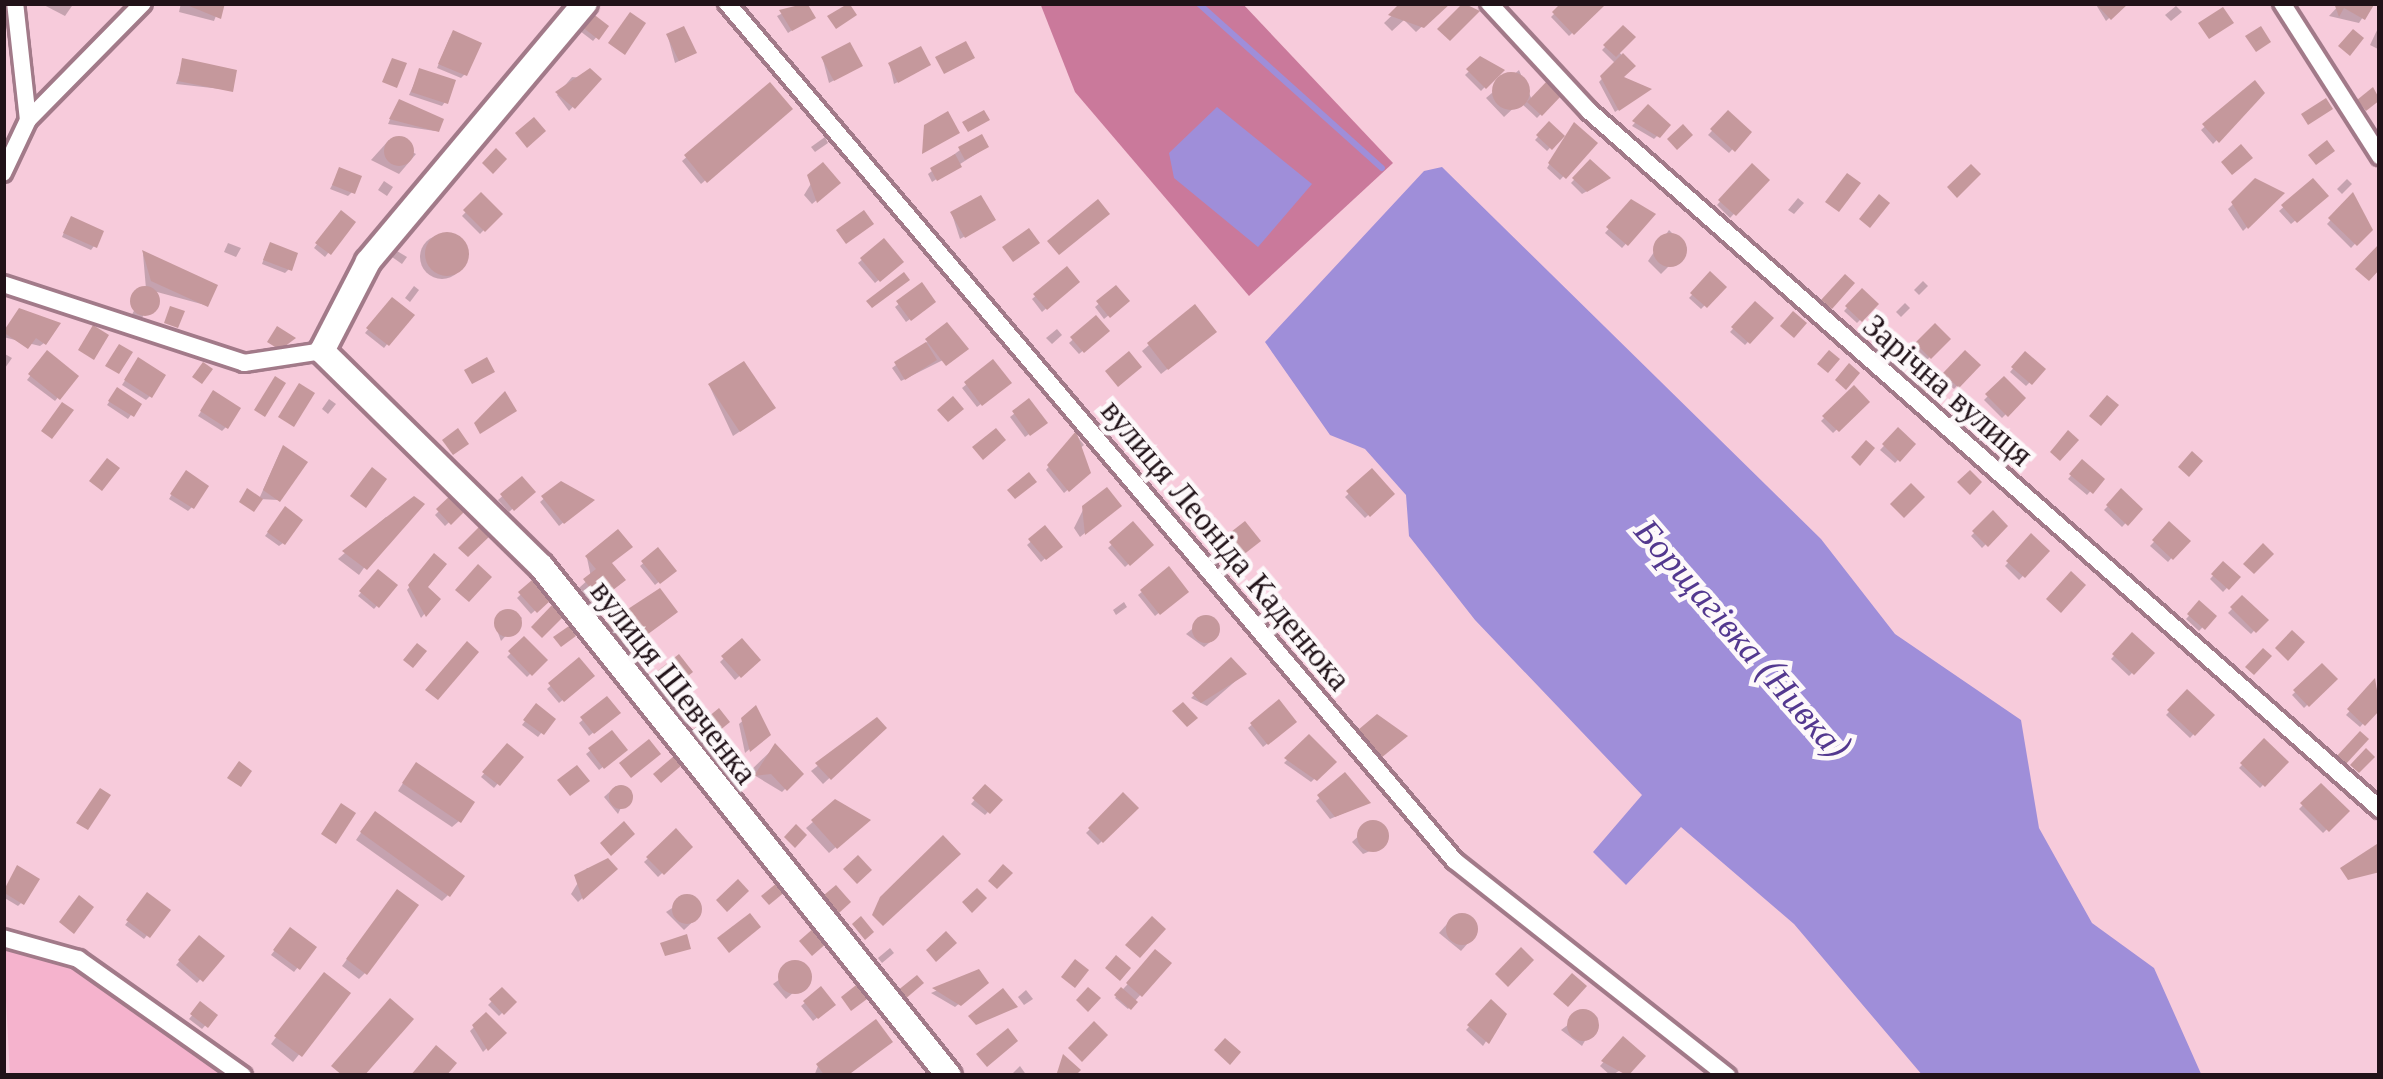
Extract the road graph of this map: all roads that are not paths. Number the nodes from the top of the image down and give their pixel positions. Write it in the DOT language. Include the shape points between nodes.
graph roads {
  1 [pos="15,3"];
  2 [pos="143,3"];
  3 [pos="585,3"];
  4 [pos="727,3"];
  5 [pos="1489,3"];
  6 [pos="2282,3"];
  7 [pos="28,120"];
  8 [pos="2380,156"];
  9 [pos="3,173"];
  10 [pos="3,284"];
  11 [pos="322,351"];
  12 [pos="2380,809"];
  13 [pos="3,938"];
  14 [pos="243,1076"];
  15 [pos="949,1076"];
  16 [pos="1727,1076"];
  1 -- 7 [label="street"];
  2 -- 7 [label="street"];
  3 -- 11 [label="street" via="368,262"];
  4 -- 16 [label="street, вулиця Леоніда Каденюка" via="1455,861"];
  5 -- 12 [label="street, Зарічна вулиця" via="1589,111"];
  6 -- 8 [label="street"];
  7 -- 9 [label="street"];
  10 -- 11 [label="street" via="244,363"];
  11 -- 15 [label="street, вулиця Шевченка" via="541,566"];
  13 -- 14 [label="street" via="78,959"];
}
